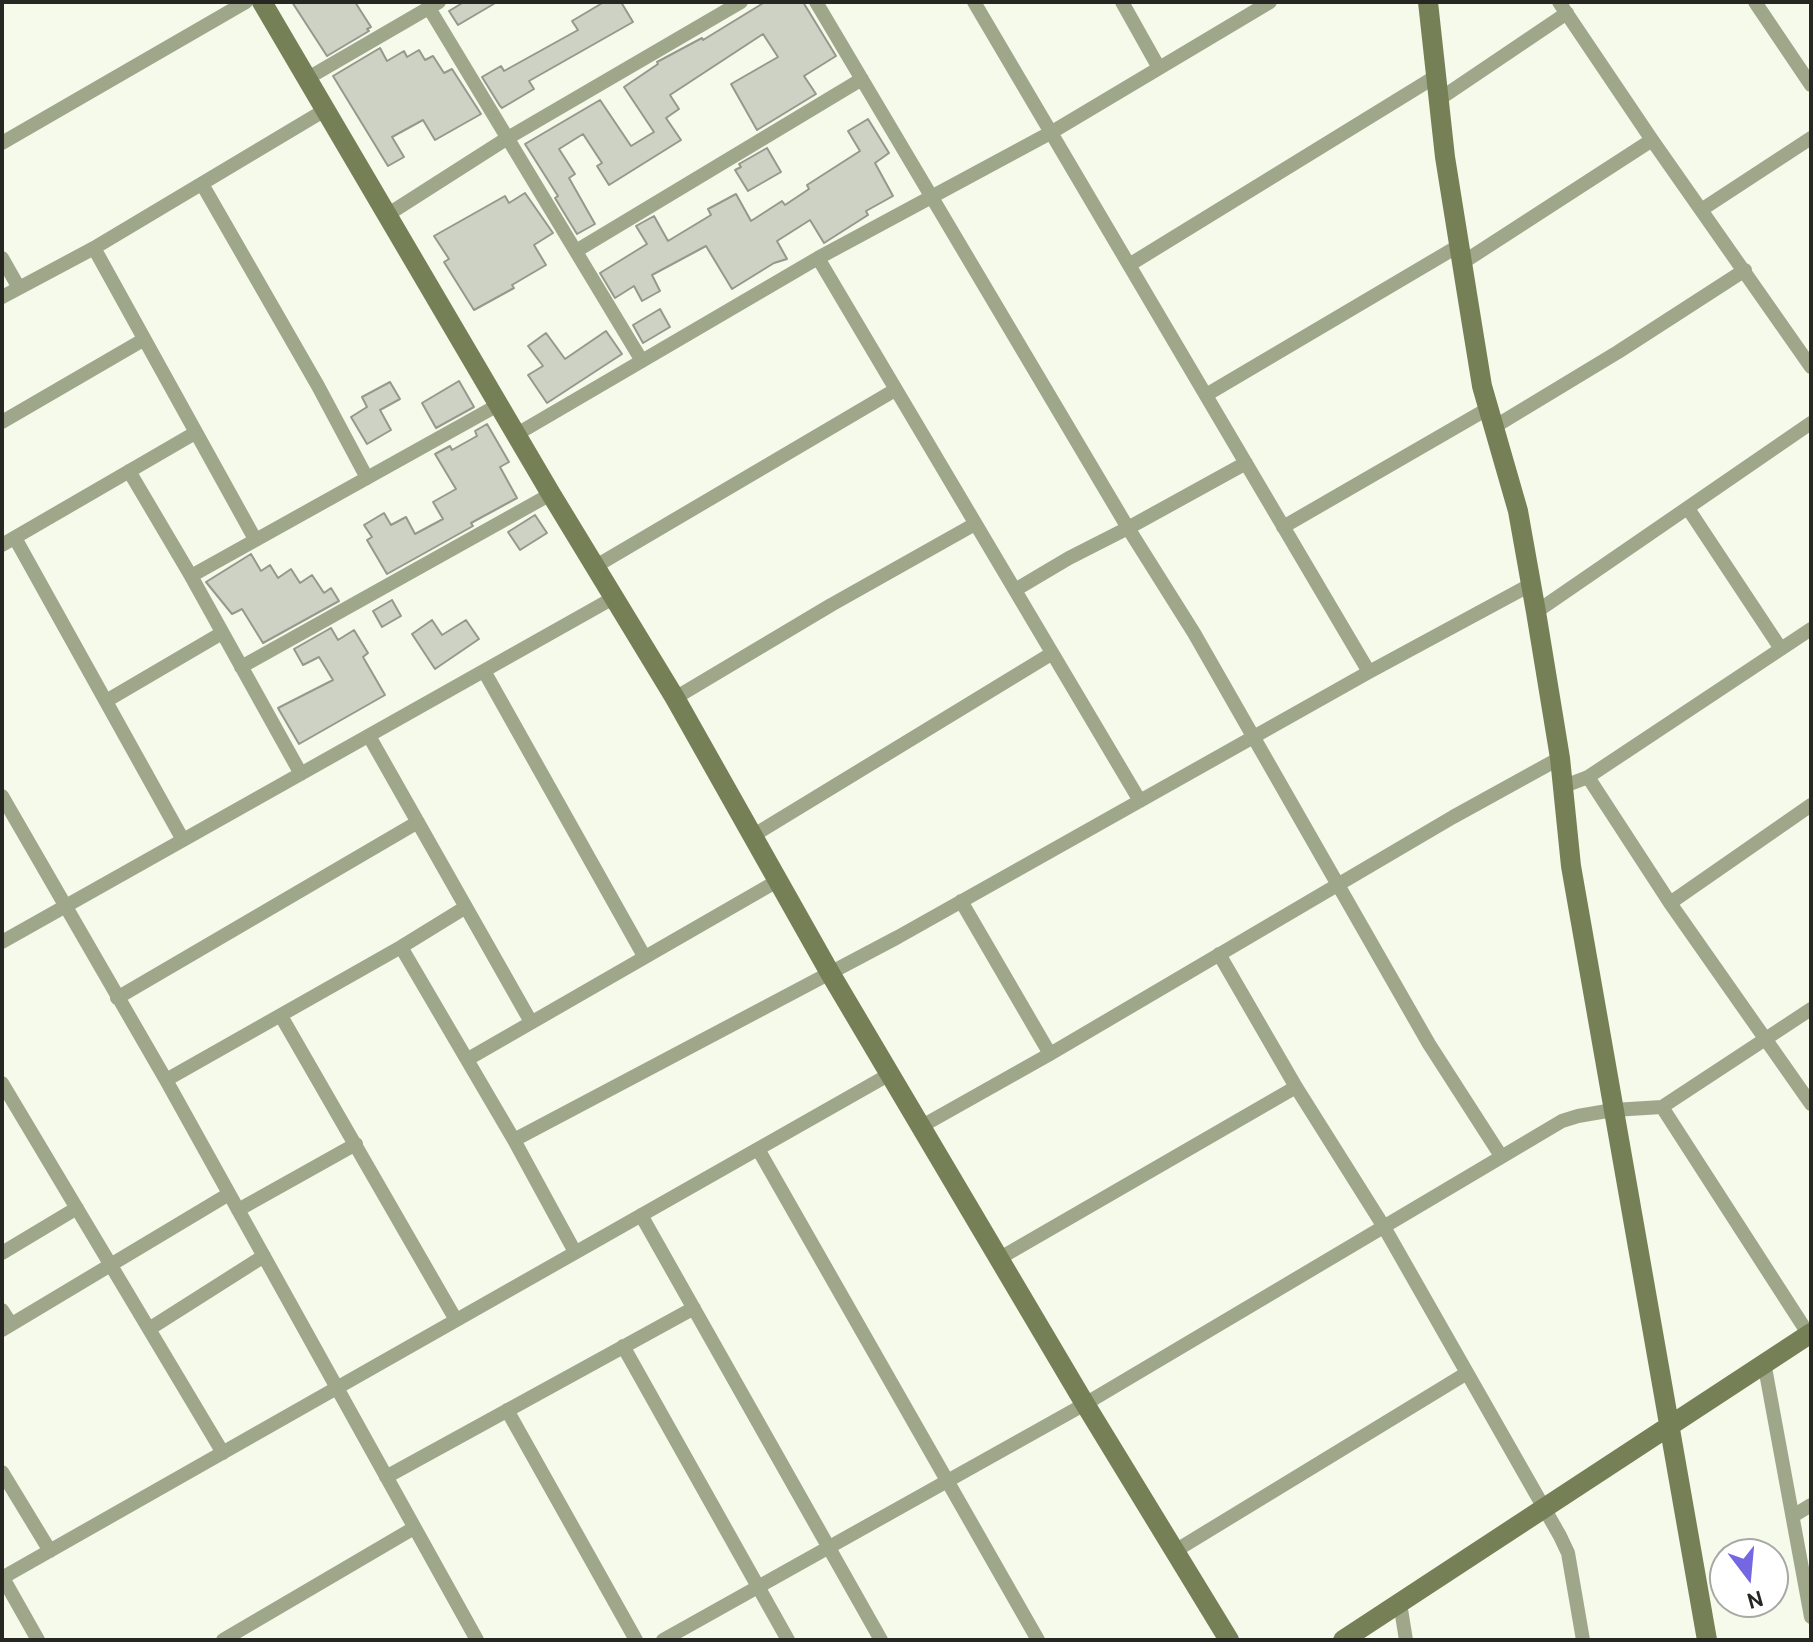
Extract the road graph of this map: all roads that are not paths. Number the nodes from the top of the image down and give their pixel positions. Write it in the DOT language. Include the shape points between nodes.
graph roads {
  1 [pos="246,2"];
  2 [pos="262,2"];
  3 [pos="741,2"];
  4 [pos="816,2"];
  5 [pos="974,2"];
  6 [pos="1122,2"];
  7 [pos="1428,2"];
  8 [pos="1755,2"];
  9 [pos="1268,3"];
  10 [pos="434,5"];
  11 [pos="1563,8"];
  12 [pos="1159,68"];
  13 [pos="1438,75"];
  14 [pos="1809,77"];
  15 [pos="308,78"];
  16 [pos="862,79"];
  17 [pos="1441,98"];
  18 [pos="325,110"];
  19 [pos="1052,132"];
  20 [pos="1811,138"];
  21 [pos="506,139"];
  22 [pos="1652,140"];
  23 [pos="2,143"];
  24 [pos="202,184"];
  25 [pos="933,196"];
  26 [pos="1701,210"];
  27 [pos="387,215"];
  28 [pos="94,248"];
  29 [pos="576,251"];
  30 [pos="1461,254"];
  31 [pos="2,258"];
  32 [pos="818,258"];
  33 [pos="1129,265"];
  34 [pos="1745,270"];
  35 [pos="19,288"];
  36 [pos="2,297"];
  37 [pos="143,340"];
  38 [pos="642,361"];
  39 [pos="1811,367"];
  40 [pos="895,390"];
  41 [pos="1206,395"];
  42 [pos="498,405"];
  43 [pos="1492,418"];
  44 [pos="2,422"];
  45 [pos="1811,423"];
  46 [pos="195,433"];
  47 [pos="517,434"];
  48 [pos="1246,463"];
  49 [pos="129,471"];
  50 [pos="367,478"];
  51 [pos="551,494"];
  52 [pos="1689,510"];
  53 [pos="975,524"];
  54 [pos="1283,527"];
  55 [pos="1128,528"];
  56 [pos="255,539"];
  57 [pos="8,542"];
  58 [pos="596,566"];
  59 [pos="191,576"];
  60 [pos="1530,585"];
  61 [pos="1015,590"];
  62 [pos="615,597"];
  63 [pos="1536,612"];
  64 [pos="1811,629"];
  65 [pos="222,633"];
  66 [pos="1781,649"];
  67 [pos="1051,654"];
  68 [pos="241,667"];
  69 [pos="484,671"];
  70 [pos="1369,672"];
  71 [pos="675,698"];
  72 [pos="106,701"];
  73 [pos="369,736"];
  74 [pos="1254,738"];
  75 [pos="1560,758"];
  76 [pos="301,774"];
  77 [pos="1588,777"];
  78 [pos="1562,787"];
  79 [pos="2,796"];
  80 [pos="1140,801"];
  81 [pos="1811,805"];
  82 [pos="418,822"];
  83 [pos="754,835"];
  84 [pos="183,840"];
  85 [pos="779,880"];
  86 [pos="1337,884"];
  87 [pos="961,901"];
  88 [pos="1670,903"];
  89 [pos="66,906"];
  90 [pos="466,907"];
  91 [pos="2,942"];
  92 [pos="401,947"];
  93 [pos="1219,954"];
  94 [pos="644,956"];
  95 [pos="830,973"];
  96 [pos="117,998"];
  97 [pos="1811,1009"];
  98 [pos="281,1016"];
  99 [pos="531,1022"];
  100 [pos="1767,1039"];
  101 [pos="1050,1054"];
  102 [pos="468,1059"];
  103 [pos="890,1074"];
  104 [pos="166,1080"];
  105 [pos="2,1083"];
  106 [pos="1296,1087"];
  107 [pos="1811,1104"];
  108 [pos="1662,1107"];
  109 [pos="1613,1110"];
  110 [pos="922,1126"];
  111 [pos="514,1140"];
  112 [pos="356,1144"];
  113 [pos="758,1149"];
  114 [pos="1501,1156"];
  115 [pos="229,1194"];
  116 [pos="77,1208"];
  117 [pos="238,1210"];
  118 [pos="641,1215"];
  119 [pos="1384,1227"];
  120 [pos="575,1252"];
  121 [pos="2,1253"];
  122 [pos="264,1256"];
  123 [pos="1000,1258"];
  124 [pos="111,1265"];
  125 [pos="694,1308"];
  126 [pos="2,1310"];
  127 [pos="456,1320"];
  128 [pos="6,1327"];
  129 [pos="149,1329"];
  130 [pos="1810,1334"];
  131 [pos="623,1346"];
  132 [pos="1764,1362"];
  133 [pos="1467,1373"];
  134 [pos="338,1387"];
  135 [pos="1085,1404"];
  136 [pos="507,1410"];
  137 [pos="1670,1424"];
  138 [pos="223,1453"];
  139 [pos="2,1472"];
  140 [pos="386,1477"];
  141 [pos="947,1482"];
  142 [pos="1811,1505"];
  143 [pos="1544,1507"];
  144 [pos="1793,1516"];
  145 [pos="414,1528"];
  146 [pos="830,1547"];
  147 [pos="50,1551"];
  148 [pos="1175,1551"];
  149 [pos="2,1578"];
  150 [pos="759,1586"];
  151 [pos="1400,1603"];
  152 [pos="1811,1617"];
  153 [pos="38,1640"];
  154 [pos="223,1640"];
  155 [pos="477,1640"];
  156 [pos="636,1640"];
  157 [pos="663,1640"];
  158 [pos="788,1640"];
  159 [pos="881,1640"];
  160 [pos="1038,1640"];
  161 [pos="1229,1640"];
  162 [pos="1343,1640"];
  163 [pos="1406,1640"];
  164 [pos="1583,1640"];
  165 [pos="1707,1640"];
  1 -- 23 [label="street"];
  2 -- 15 [label="street"];
  3 -- 21 [label="street"];
  4 -- 16 [label="street"];
  5 -- 19 [label="street"];
  6 -- 12 [label="street"];
  7 -- 13 [label="street"];
  8 -- 14 [label="street"];
  9 -- 12 [label="street"];
  10 -- 15 [label="street"];
  10 -- 21 [label="street"];
  11 -- 17 [label="street"];
  11 -- 22 [label="street"];
  12 -- 19 [label="street"];
  13 -- 17 [label="street"];
  13 -- 33 [label="street"];
  15 -- 18 [label="street"];
  16 -- 25 [label="street"];
  16 -- 29 [label="street"];
  17 -- 30 [label="street"];
  18 -- 24 [label="street"];
  18 -- 27 [label="street"];
  19 -- 25 [label="street"];
  19 -- 33 [label="street"];
  20 -- 26 [label="street"];
  21 -- 27 [label="street"];
  21 -- 29 [label="street"];
  22 -- 26 [label="street"];
  22 -- 30 [label="street"];
  24 -- 28 [label="street"];
  24 -- 50 [label="street"];
  25 -- 32 [label="street"];
  25 -- 55 [label="street"];
  26 -- 34 [label="street"];
  27 -- 42 [label="street"];
  28 -- 35 [label="street"];
  28 -- 37 [label="street"];
  29 -- 38 [label="street"];
  30 -- 41 [label="street"];
  30 -- 43 [label="street"];
  31 -- 35 [label="street"];
  32 -- 38 [label="street"];
  32 -- 40 [label="street"];
  33 -- 41 [label="street"];
  34 -- 39 [label="street"];
  34 -- 43 [label="street"];
  35 -- 36 [label="street"];
  37 -- 44 [label="street"];
  37 -- 46 [label="street"];
  38 -- 47 [label="street"];
  40 -- 53 [label="street"];
  40 -- 58 [label="street"];
  41 -- 48 [label="street"];
  42 -- 47 [label="street"];
  42 -- 50 [label="street"];
  43 -- 54 [label="street"];
  43 -- 60 [label="street" via="1518,511"];
  45 -- 52 [label="street"];
  46 -- 49 [label="street"];
  46 -- 56 [label="street"];
  47 -- 51 [label="street"];
  48 -- 54 [label="street"];
  48 -- 55 [label="street"];
  49 -- 57 [label="street"];
  49 -- 59 [label="street"];
  50 -- 56 [label="street"];
  51 -- 58 [label="street"];
  51 -- 68 [label="street"];
  52 -- 63 [label="street"];
  52 -- 66 [label="street"];
  53 -- 61 [label="street"];
  53 -- 71 [label="street"];
  54 -- 70 [label="street"];
  55 -- 61 [label="street"];
  55 -- 74 [label="street"];
  56 -- 59 [label="street"];
  57 -- 72 [label="street"];
  58 -- 62 [label="street"];
  59 -- 65 [label="street"];
  60 -- 63 [label="street"];
  60 -- 70 [label="street"];
  61 -- 67 [label="street"];
  62 -- 69 [label="street"];
  62 -- 71 [label="street"];
  63 -- 75 [label="street"];
  64 -- 66 [label="street"];
  65 -- 68 [label="street"];
  65 -- 72 [label="street"];
  66 -- 77 [label="street"];
  67 -- 80 [label="street"];
  67 -- 83 [label="street"];
  68 -- 76 [label="street"];
  69 -- 73 [label="street"];
  69 -- 94 [label="street"];
  70 -- 74 [label="street"];
  71 -- 83 [label="street"];
  72 -- 84 [label="street"];
  73 -- 76 [label="street"];
  73 -- 82 [label="street"];
  74 -- 80 [label="street"];
  74 -- 86 [label="street"];
  75 -- 78 [label="street"];
  75 -- 86 [label="street"];
  76 -- 84 [label="street"];
  77 -- 78 [label="street"];
  77 -- 88 [label="street"];
  78 -- 109 [label="street"];
  79 -- 89 [label="street"];
  80 -- 87 [label="street"];
  81 -- 88 [label="street"];
  82 -- 90 [label="street"];
  82 -- 96 [label="street"];
  83 -- 85 [label="street"];
  84 -- 89 [label="street"];
  85 -- 94 [label="street"];
  85 -- 95 [label="street"];
  86 -- 93 [label="street"];
  86 -- 114 [label="street"];
  87 -- 95 [label="street"];
  87 -- 101 [label="street"];
  88 -- 100 [label="street"];
  89 -- 91 [label="street"];
  89 -- 96 [label="street"];
  90 -- 92 [label="street"];
  90 -- 99 [label="street"];
  92 -- 98 [label="street"];
  92 -- 102 [label="street"];
  93 -- 101 [label="street"];
  93 -- 106 [label="street"];
  94 -- 99 [label="street"];
  95 -- 103 [label="street"];
  95 -- 111 [label="street"];
  96 -- 104 [label="street"];
  97 -- 100 [label="street"];
  98 -- 104 [label="street"];
  98 -- 112 [label="street"];
  99 -- 102 [label="street"];
  100 -- 107 [label="street"];
  100 -- 108 [label="street"];
  101 -- 110 [label="street"];
  102 -- 111 [label="street"];
  103 -- 110 [label="street"];
  103 -- 113 [label="street"];
  104 -- 115 [label="street"];
  105 -- 116 [label="street"];
  106 -- 119 [label="street"];
  106 -- 123 [label="street"];
  108 -- 109 [label="street"];
  108 -- 130 [label="street"];
  109 -- 114 [label="street" via="1562,1121"];
  109 -- 137 [label="street"];
  110 -- 123 [label="street"];
  111 -- 120 [label="street"];
  112 -- 117 [label="street"];
  112 -- 127 [label="street"];
  113 -- 118 [label="street"];
  113 -- 141 [label="street"];
  114 -- 119 [label="street"];
  115 -- 117 [label="street"];
  115 -- 124 [label="street"];
  116 -- 121 [label="street"];
  116 -- 124 [label="street"];
  117 -- 122 [label="street"];
  118 -- 120 [label="street"];
  118 -- 125 [label="street"];
  119 -- 133 [label="street"];
  119 -- 135 [label="street"];
  120 -- 127 [label="street"];
  122 -- 129 [label="street"];
  122 -- 134 [label="street"];
  123 -- 135 [label="street"];
  124 -- 128 [label="street"];
  124 -- 129 [label="street"];
  125 -- 131 [label="street"];
  125 -- 146 [label="street"];
  126 -- 128 [label="street"];
  127 -- 134 [label="street"];
  129 -- 138 [label="street"];
  130 -- 132 [label="street"];
  131 -- 136 [label="street"];
  131 -- 150 [label="street"];
  132 -- 137 [label="street"];
  132 -- 144 [label="street"];
  133 -- 143 [label="street"];
  133 -- 148 [label="street"];
  134 -- 138 [label="street"];
  134 -- 140 [label="street"];
  135 -- 141 [label="street"];
  135 -- 148 [label="street"];
  136 -- 140 [label="street"];
  136 -- 156 [label="street"];
  137 -- 143 [label="street"];
  137 -- 165 [label="street"];
  138 -- 147 [label="street"];
  139 -- 147 [label="street"];
  140 -- 145 [label="street"];
  141 -- 146 [label="street"];
  141 -- 160 [label="street"];
  142 -- 144 [label="street"];
  143 -- 151 [label="street"];
  143 -- 164 [label="street" via="1568,1553"];
  144 -- 152 [label="street"];
  145 -- 154 [label="street"];
  145 -- 155 [label="street"];
  146 -- 150 [label="street"];
  146 -- 159 [label="street"];
  147 -- 149 [label="street"];
  148 -- 161 [label="street"];
  149 -- 153 [label="street"];
  150 -- 157 [label="street"];
  150 -- 158 [label="street"];
  151 -- 162 [label="street"];
  151 -- 163 [label="street"];
}
